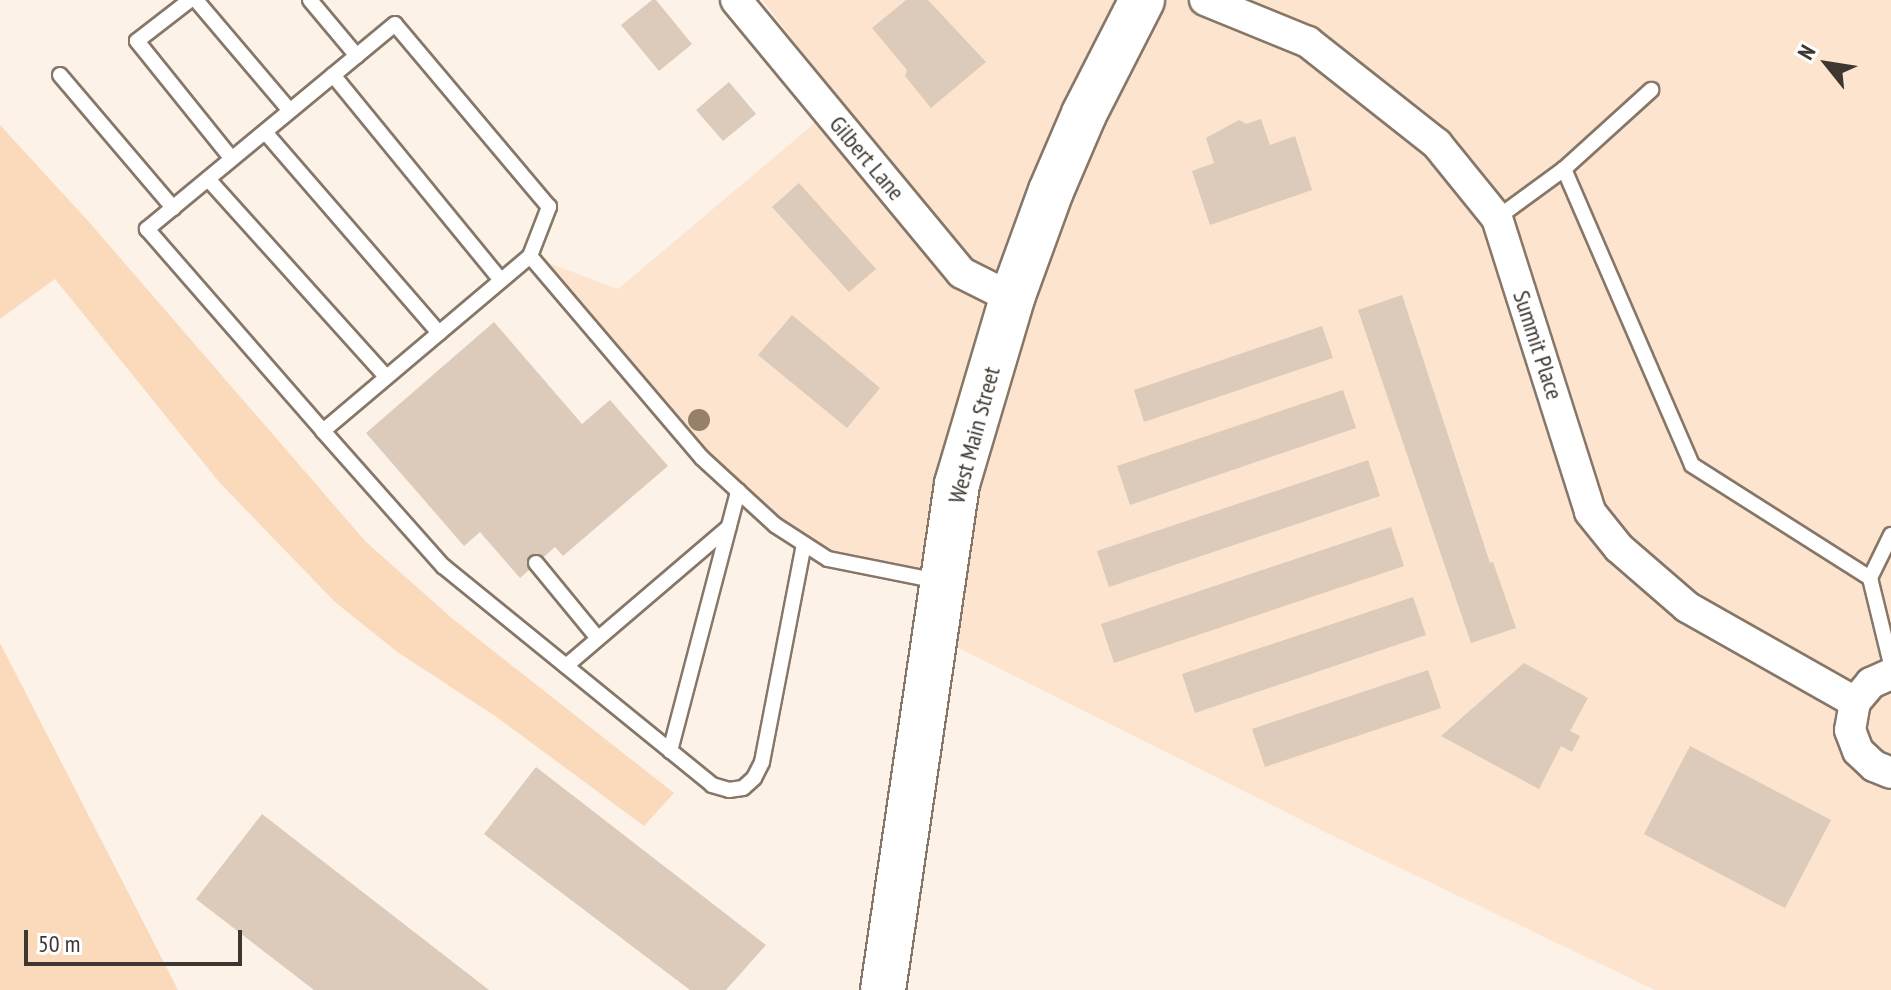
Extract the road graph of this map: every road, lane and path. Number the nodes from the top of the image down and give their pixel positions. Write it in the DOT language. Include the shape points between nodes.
graph roads {
  1 [pos="193,0"];
  2 [pos="310,0"];
  3 [pos="736,0"];
  4 [pos="1142,0"];
  5 [pos="1205,0"];
  6 [pos="357,56"];
  7 [pos="60,75"];
  8 [pos="333,75"];
  9 [pos="1651,90"];
  10 [pos="290,111"];
  11 [pos="265,132"];
  12 [pos="232,159"];
  13 [pos="1564,169"];
  14 [pos="208,179"];
  15 [pos="173,208"];
  16 [pos="1497,218"];
  17 [pos="530,256"];
  18 [pos="501,280"];
  19 [pos="1012,298"];
  20 [pos="439,333"];
  21 [pos="386,377"];
  22 [pos="323,431"];
  23 [pos="738,491"];
  24 [pos="729,527"];
  25 [pos="1891,535"];
  26 [pos="804,544"];
  27 [pos="536,563"];
  28 [pos="1870,578"];
  29 [pos="942,582"];
  30 [pos="596,636"];
  31 [pos="1891,664"];
  32 [pos="566,666"];
  33 [pos="1891,674"];
  34 [pos="1855,702"];
  35 [pos="670,751"];
  36 [pos="1891,773"];
  37 [pos="883,990"];
  1 -- 10 [label="lane"];
  1 -- 12 [label="lane" via="137,41"];
  2 -- 6 [label="lane"];
  3 -- 19 [label="street, Gilbert Lane" via="962,273"];
  4 -- 19 [label="main road, West Main Street" via="1078,127"];
  5 -- 16 [label="street, Summit Place" via="1308,42 1437,144"];
  6 -- 8 [label="lane"];
  6 -- 17 [label="lane" via="395,24 549,207"];
  7 -- 15 [label="lane"];
  8 -- 10 [label="lane"];
  8 -- 18 [label="lane"];
  9 -- 13 [label="lane"];
  10 -- 11 [label="lane"];
  11 -- 12 [label="lane"];
  11 -- 20 [label="lane"];
  12 -- 14 [label="lane"];
  13 -- 16 [label="lane"];
  13 -- 28 [label="lane" via="1692,465"];
  14 -- 15 [label="lane"];
  14 -- 21 [label="lane"];
  15 -- 22 [label="lane" via="147,229"];
  16 -- 34 [label="street, Summit Place" via="1590,512 1619,548 1687,607"];
  17 -- 18 [label="lane"];
  17 -- 23 [label="lane" via="702,458"];
  18 -- 20 [label="lane"];
  19 -- 29 [label="main road, West Main Street" via="957,484"];
  20 -- 21 [label="lane"];
  21 -- 22 [label="lane"];
  22 -- 32 [label="lane" via="443,566"];
  23 -- 24 [label="lane"];
  23 -- 26 [label="lane"];
  24 -- 30 [label="lane"];
  24 -- 35 [label="lane"];
  25 -- 28 [label="lane"];
  26 -- 29 [label="lane" via="828,559"];
  26 -- 35 [label="lane" via="762,762 754,778 743,788 712,785"];
  27 -- 30 [label="lane"];
  28 -- 31 [label="lane"];
  29 -- 37 [label="main road, West Main Street"];
  30 -- 32 [label="lane"];
  32 -- 35 [label="lane"];
  33 -- 34 [label="street" via="1871,683"];
  34 -- 36 [label="street" via="1850,730 1858,751"];
}
